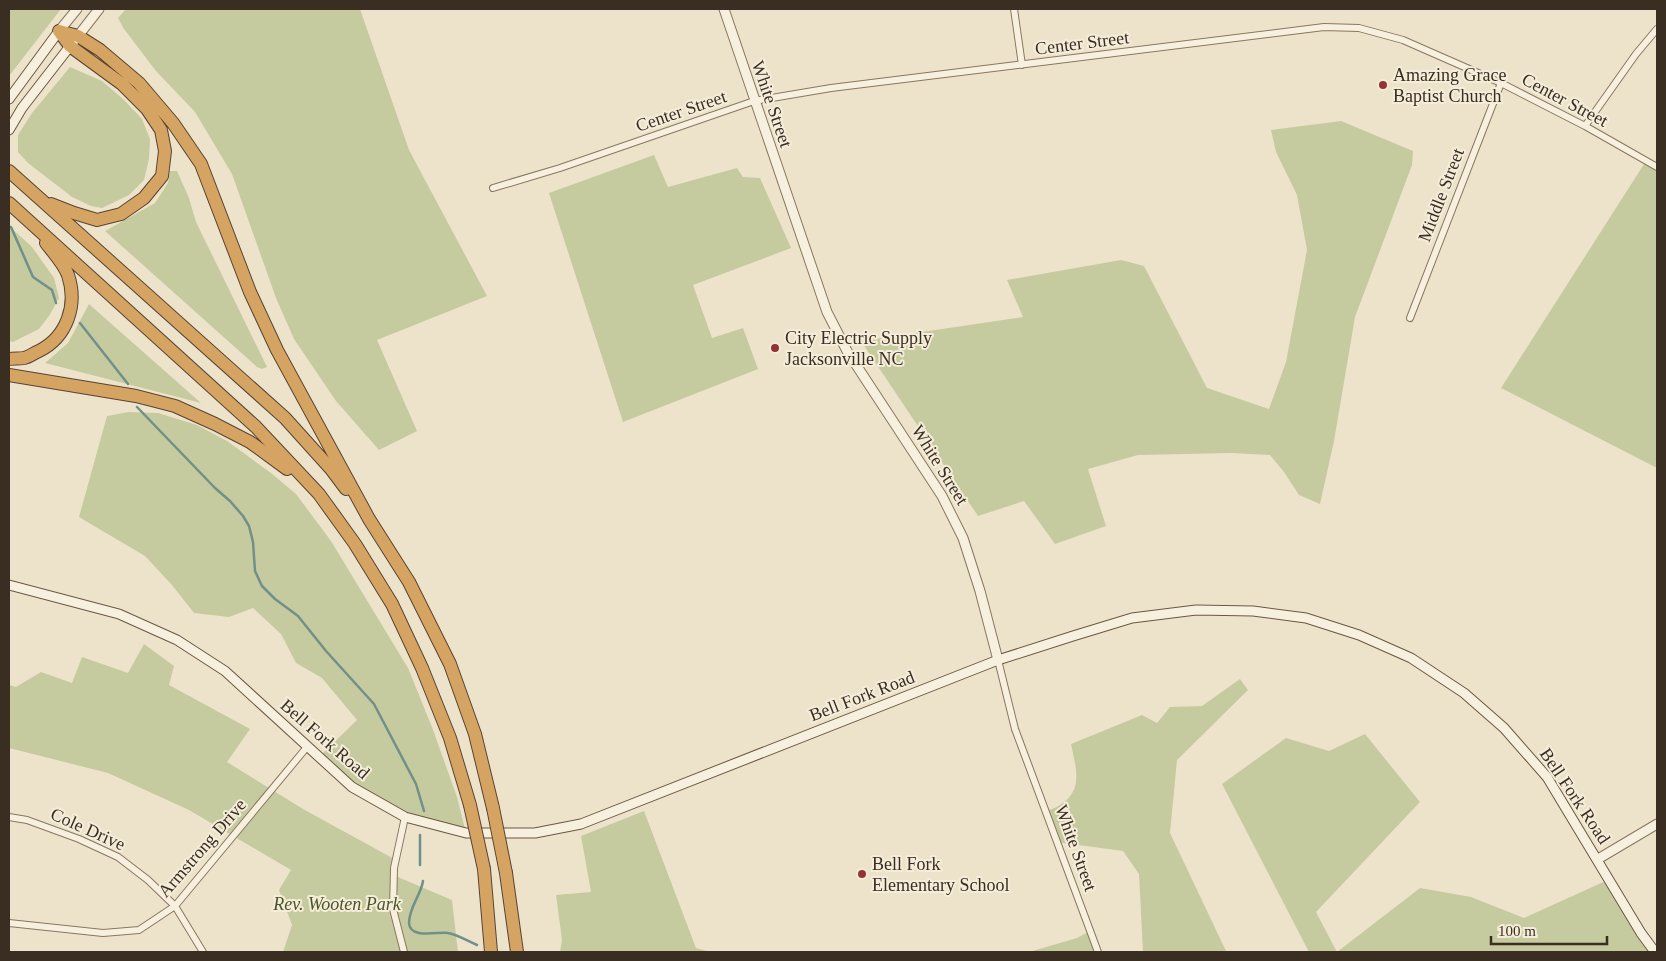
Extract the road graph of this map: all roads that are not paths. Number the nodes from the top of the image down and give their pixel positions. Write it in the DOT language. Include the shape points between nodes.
graph roads {
  1 [pos="77,9"];
  2 [pos="99,9"];
  3 [pos="724,9"];
  4 [pos="1014,9"];
  5 [pos="1657,29"];
  6 [pos="59,31"];
  7 [pos="78,36"];
  8 [pos="70,46"];
  9 [pos="1022,65"];
  10 [pos="1501,83"];
  11 [pos="9,99"];
  12 [pos="754,102"];
  13 [pos="1585,126"];
  14 [pos="9,130"];
  15 [pos="1657,167"];
  16 [pos="9,171"];
  17 [pos="493,188"];
  18 [pos="40,200"];
  19 [pos="9,203"];
  20 [pos="33,224"];
  21 [pos="1410,318"];
  22 [pos="9,359"];
  23 [pos="9,375"];
  24 [pos="319,494"];
  25 [pos="369,519"];
  26 [pos="9,585"];
  27 [pos="998,660"];
  28 [pos="307,747"];
  29 [pos="9,817"];
  30 [pos="405,817"];
  31 [pos="1657,824"];
  32 [pos="1598,859"];
  33 [pos="175,906"];
  34 [pos="9,923"];
  35 [pos="203,952"];
  36 [pos="404,952"];
  37 [pos="491,952"];
  38 [pos="517,952"];
  39 [pos="1098,952"];
  40 [pos="1655,952"];
  1 -- 6 [label="main road"];
  2 -- 7 [label="main road"];
  3 -- 12 [label="main road, White Street"];
  4 -- 9 [label="street"];
  5 -- 13 [label="street"];
  6 -- 7 [label="highway"];
  6 -- 8 [label="highway"];
  6 -- 11 [label="main road"];
  7 -- 8 [label="main road"];
  7 -- 25 [label="highway" via="139,82 201,164 250,292 277,350"];
  8 -- 14 [label="main road"];
  8 -- 18 [label="highway" via="122,84 147,109 160,130 165,151 162,176 144,198 121,214 97,220"];
  9 -- 10 [label="street, Center Street" via="1324,28 1359,28 1404,40"];
  9 -- 12 [label="street, Center Street" via="831,88"];
  10 -- 13 [label="street, Center Street"];
  10 -- 21 [label="street, Middle Street"];
  12 -- 17 [label="street, Center Street"];
  12 -- 27 [label="main road, White Street" via="827,312 847,351 942,496 963,538"];
  13 -- 15 [label="street, Center Street"];
  16 -- 18 [label="highway"];
  18 -- 25 [label="highway" via="285,418"];
  19 -- 20 [label="highway"];
  20 -- 22 [label="highway" via="67,273 72,304 69,319 53,342 26,358"];
  20 -- 24 [label="highway" via="256,427"];
  23 -- 24 [label="highway" via="136,396 176,406 250,442"];
  24 -- 37 [label="highway, bridge" via="392,604 450,738 470,805 484,869"];
  25 -- 38 [label="highway, bridge" via="409,582 450,664 475,734 494,808"];
  26 -- 28 [label="main road, Bell Fork Road" via="119,614 177,640 225,671"];
  27 -- 30 [label="main road, Bell Fork Road" via="581,824 535,833 466,833"];
  27 -- 32 [label="main road, Bell Fork Road" via="1132,618 1196,610 1253,610 1306,618 1359,635 1418,663 1464,693 1504,728 1547,777"];
  27 -- 39 [label="street, White Street" via="1015,728"];
  28 -- 30 [label="main road, Bell Fork Road" via="352,787"];
  28 -- 33 [label="street, Armstrong Drive"];
  29 -- 33 [label="street, Cole Drive" via="27,820 79,839 118,857"];
  30 -- 36 [label="street" via="394,868 393,909"];
  31 -- 32 [label="main road"];
  32 -- 40 [label="main road, Bell Fork Road"];
  33 -- 34 [label="street, Armstrong Drive" via="139,930 103,933"];
  33 -- 35 [label="street, Cole Drive"];
}
